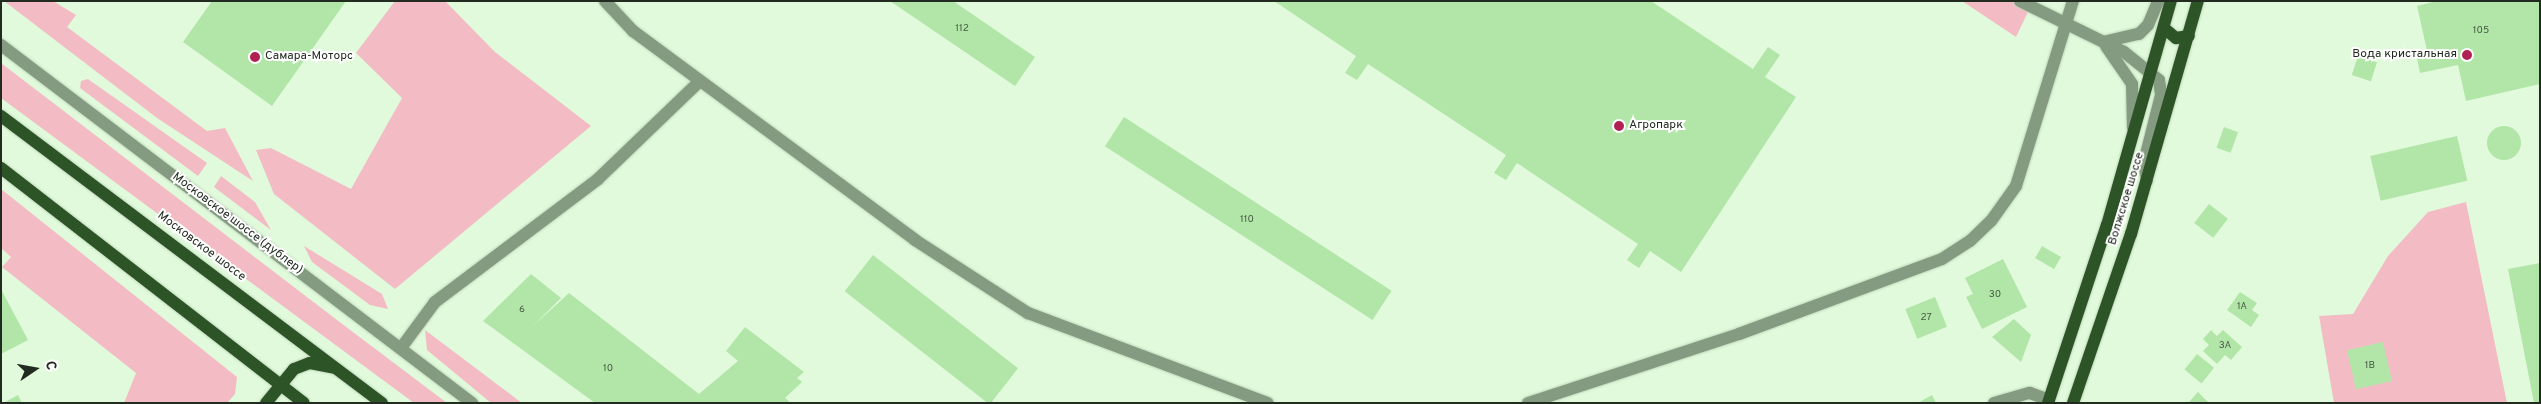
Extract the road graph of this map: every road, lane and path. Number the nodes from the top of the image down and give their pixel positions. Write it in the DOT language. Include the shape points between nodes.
graph roads {
  1 [pos="605,1"];
  2 [pos="2020,1"];
  3 [pos="2074,1"];
  4 [pos="2158,1"];
  5 [pos="2171,1"];
  6 [pos="2198,1"];
  7 [pos="2067,25"];
  8 [pos="2164,28"];
  9 [pos="2189,36"];
  10 [pos="2103,42"];
  11 [pos="1,45"];
  12 [pos="2153,71"];
  13 [pos="700,81"];
  14 [pos="1,116"];
  15 [pos="2133,137"];
  16 [pos="1,168"];
  17 [pos="2147,181"];
  18 [pos="401,348"];
  19 [pos="338,369"];
  20 [pos="280,385"];
  21 [pos="2049,402"];
  22 [pos="266,403"];
  23 [pos="304,403"];
  24 [pos="382,403"];
  25 [pos="472,403"];
  26 [pos="1268,403"];
  27 [pos="1528,403"];
  28 [pos="1994,403"];
  29 [pos="2073,403"];
  1 -- 13 [label="street" via="633,31"];
  2 -- 7 [label="street"];
  3 -- 7 [label="street"];
  4 -- 10 [label="street" via="2148,25 2139,34"];
  5 -- 8 [label="main road, Волжское шоссе"];
  6 -- 9 [label="main road, Волжское шоссе"];
  7 -- 10 [label="street"];
  7 -- 27 [label="street" via="2016,186 1991,221 1970,241 1942,259 1748,331"];
  8 -- 9 [label="main road" via="2171,36"];
  8 -- 12 [label="main road, Волжское шоссе"];
  9 -- 17 [label="main road, Волжское шоссе"];
  10 -- 12 [label="street"];
  10 -- 15 [label="street" via="2132,84"];
  11 -- 18 [label="street, Московское шоссе (дублер)"];
  12 -- 15 [label="main road, Волжское шоссе"];
  12 -- 17 [label="street" via="2161,88 2148,138"];
  13 -- 18 [label="street" via="598,179 435,302"];
  13 -- 26 [label="street" via="915,240 1028,313"];
  14 -- 19 [label="main road, Московское шоссе"];
  15 -- 21 [label="main road, Волжское шоссе"];
  16 -- 20 [label="main road"];
  17 -- 29 [label="main road, Волжское шоссе"];
  18 -- 25 [label="street, Московское шоссе (дублер)"];
  19 -- 20 [label="main road" via="310,363 294,369"];
  19 -- 24 [label="main road, Московское шоссе"];
  20 -- 22 [label="main road"];
  20 -- 23 [label="main road"];
  21 -- 28 [label="street" via="2030,393"];
}
